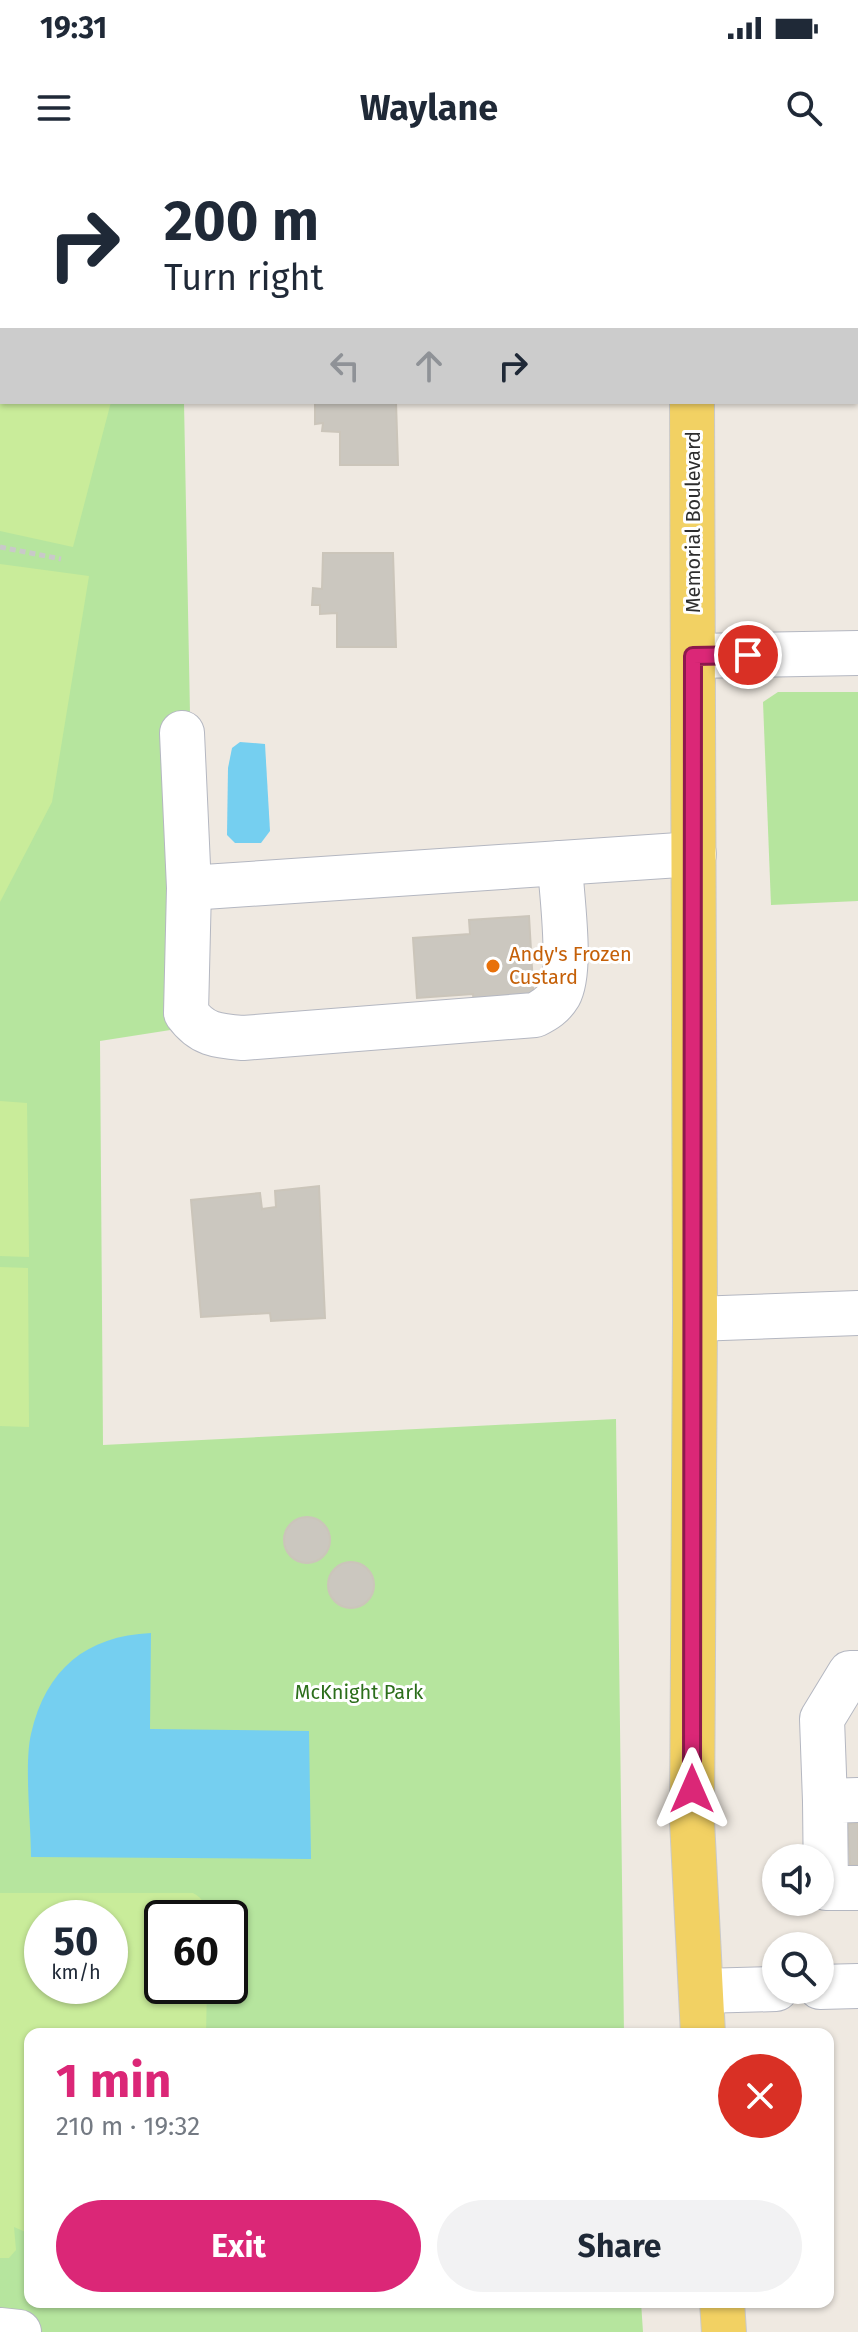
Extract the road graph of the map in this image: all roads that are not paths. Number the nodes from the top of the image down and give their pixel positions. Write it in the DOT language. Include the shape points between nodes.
graph roads {
  1 [pos="692,404"];
  2 [pos="858,653"];
  3 [pos="693,656"];
  4 [pos="182,733"];
  5 [pos="694,854"];
  6 [pos="560,863"];
  7 [pos="189,888"];
  8 [pos="858,1313"];
  9 [pos="695,1319"];
  10 [pos="858,1673"];
  11 [pos="841,1801"];
  12 [pos="858,1888"];
  13 [pos="858,1986"];
  14 [pos="834,1987"];
  15 [pos="762,1989"];
  16 [pos="701,1991"];
  17 [pos="703,2028"];
  18 [pos="722,2308"];
  19 [pos="0,2330"];
  20 [pos="19,2332"];
  21 [pos="724,2332"];
  1 -- 3 [label="main road, Memorial Boulevard"];
  2 -- 3 [label="street"];
  3 -- 5 [label="main road, Memorial Boulevard"];
  4 -- 7 [label="street"];
  5 -- 6 [label="street"];
  5 -- 9 [label="main road, Memorial Boulevard"];
  6 -- 7 [label="street"];
  6 -- 7 [label="street" via="564,967 561,992 550,1007 535,1015 243,1038 212,1036 186,1013"];
  8 -- 9 [label="street"];
  9 -- 16 [label="main road, Memorial Boulevard" via="692,1821"];
  10 -- 11 [label="street" via="850,1673 822,1719"];
  11 -- 12 [label="street" via="826,1888"];
  13 -- 14 [label="street"];
  15 -- 16 [label="street"];
  16 -- 17 [label="main road, Memorial Boulevard"];
  18 -- 21 [label="main road"];
  19 -- 20 [label="street"];
}
